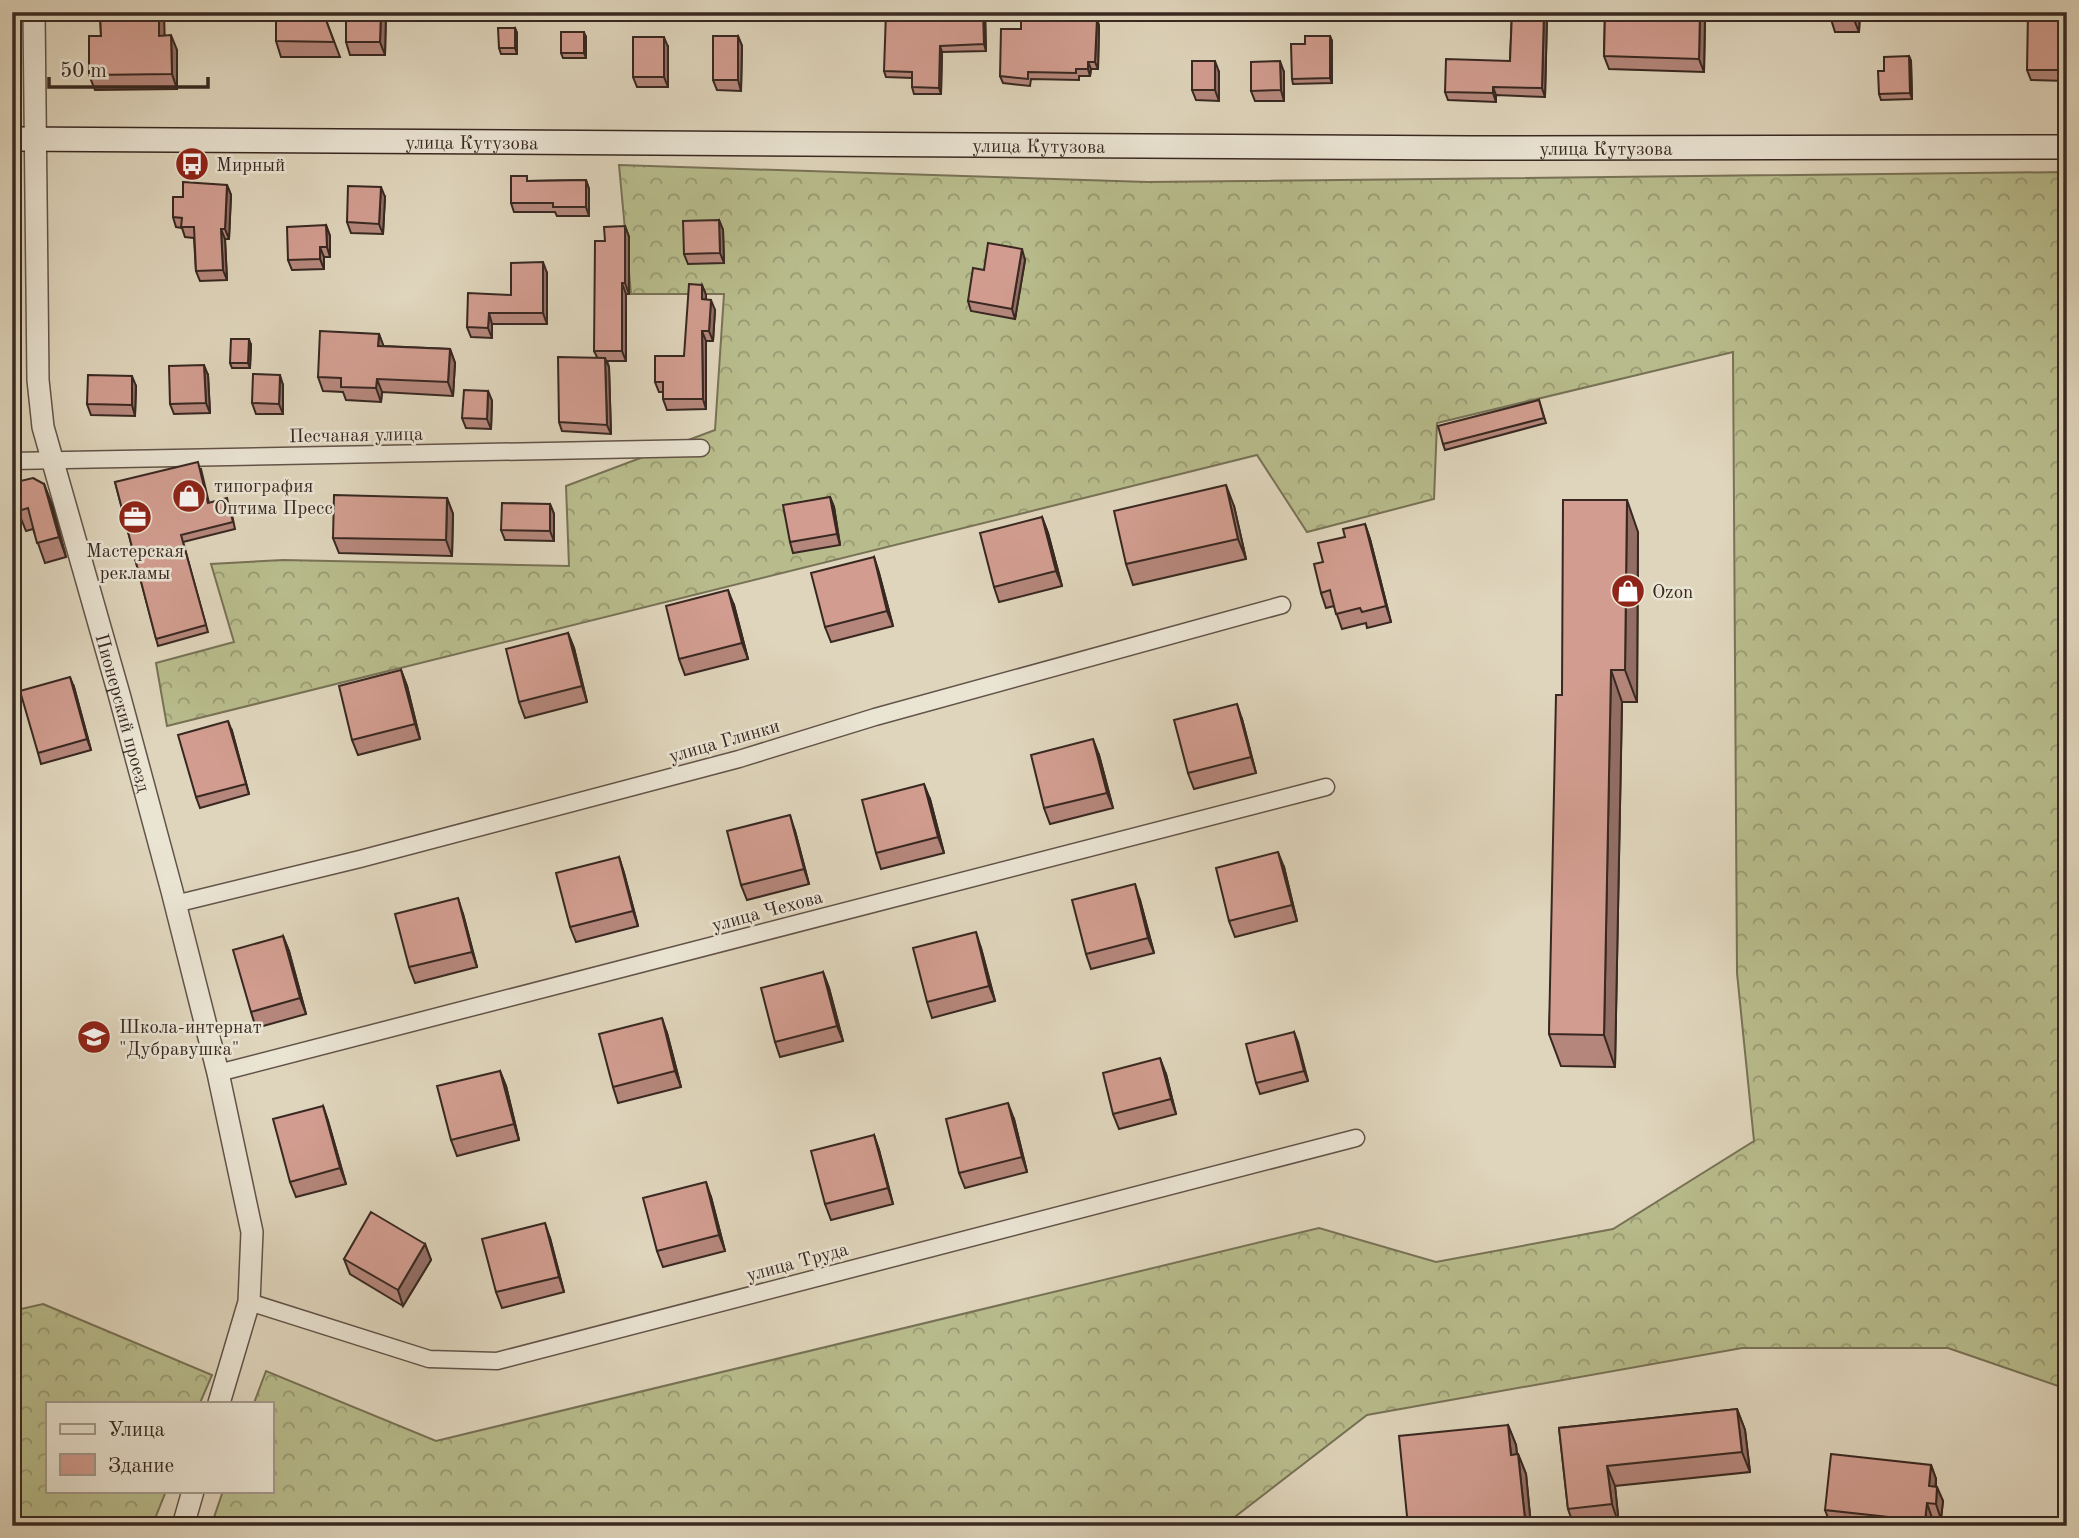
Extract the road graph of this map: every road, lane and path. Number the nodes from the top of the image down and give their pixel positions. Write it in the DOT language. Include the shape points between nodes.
graph roads {
  1 [pos="34,12"];
  2 [pos="24,139"];
  3 [pos="2067,147"];
  4 [pos="701,448"];
  5 [pos="12,461"];
  6 [pos="54,461"];
  7 [pos="1282,605"];
  8 [pos="1326,787"];
  9 [pos="175,904"];
  10 [pos="218,1073"];
  11 [pos="1356,1138"];
  12 [pos="249,1302"];
  13 [pos="219,1402"];
  14 [pos="194,1492"];
  15 [pos="183,1526"];
  1 -- 2 [label="street, Пионерский проезд"];
  2 -- 3 [label="main road, улица Кутузова"];
  2 -- 6 [label="street, Пионерский проезд" via="38,380 43,427"];
  4 -- 6 [label="street, Песчаная улица"];
  5 -- 6 [label="street, Песчаная улица"];
  6 -- 9 [label="street, Пионерский проезд"];
  7 -- 9 [label="street, улица Глинки" via="887,713 725,763"];
  8 -- 10 [label="street, улица Чехова"];
  9 -- 10 [label="street, Пионерский проезд"];
  10 -- 12 [label="street, Пионерский проезд" via="252,1232"];
  11 -- 12 [label="street, улица Труда" via="497,1361 429,1359"];
  12 -- 13 [label="street, Пионерский проезд"];
  14 -- 15 [label="street"];
}
